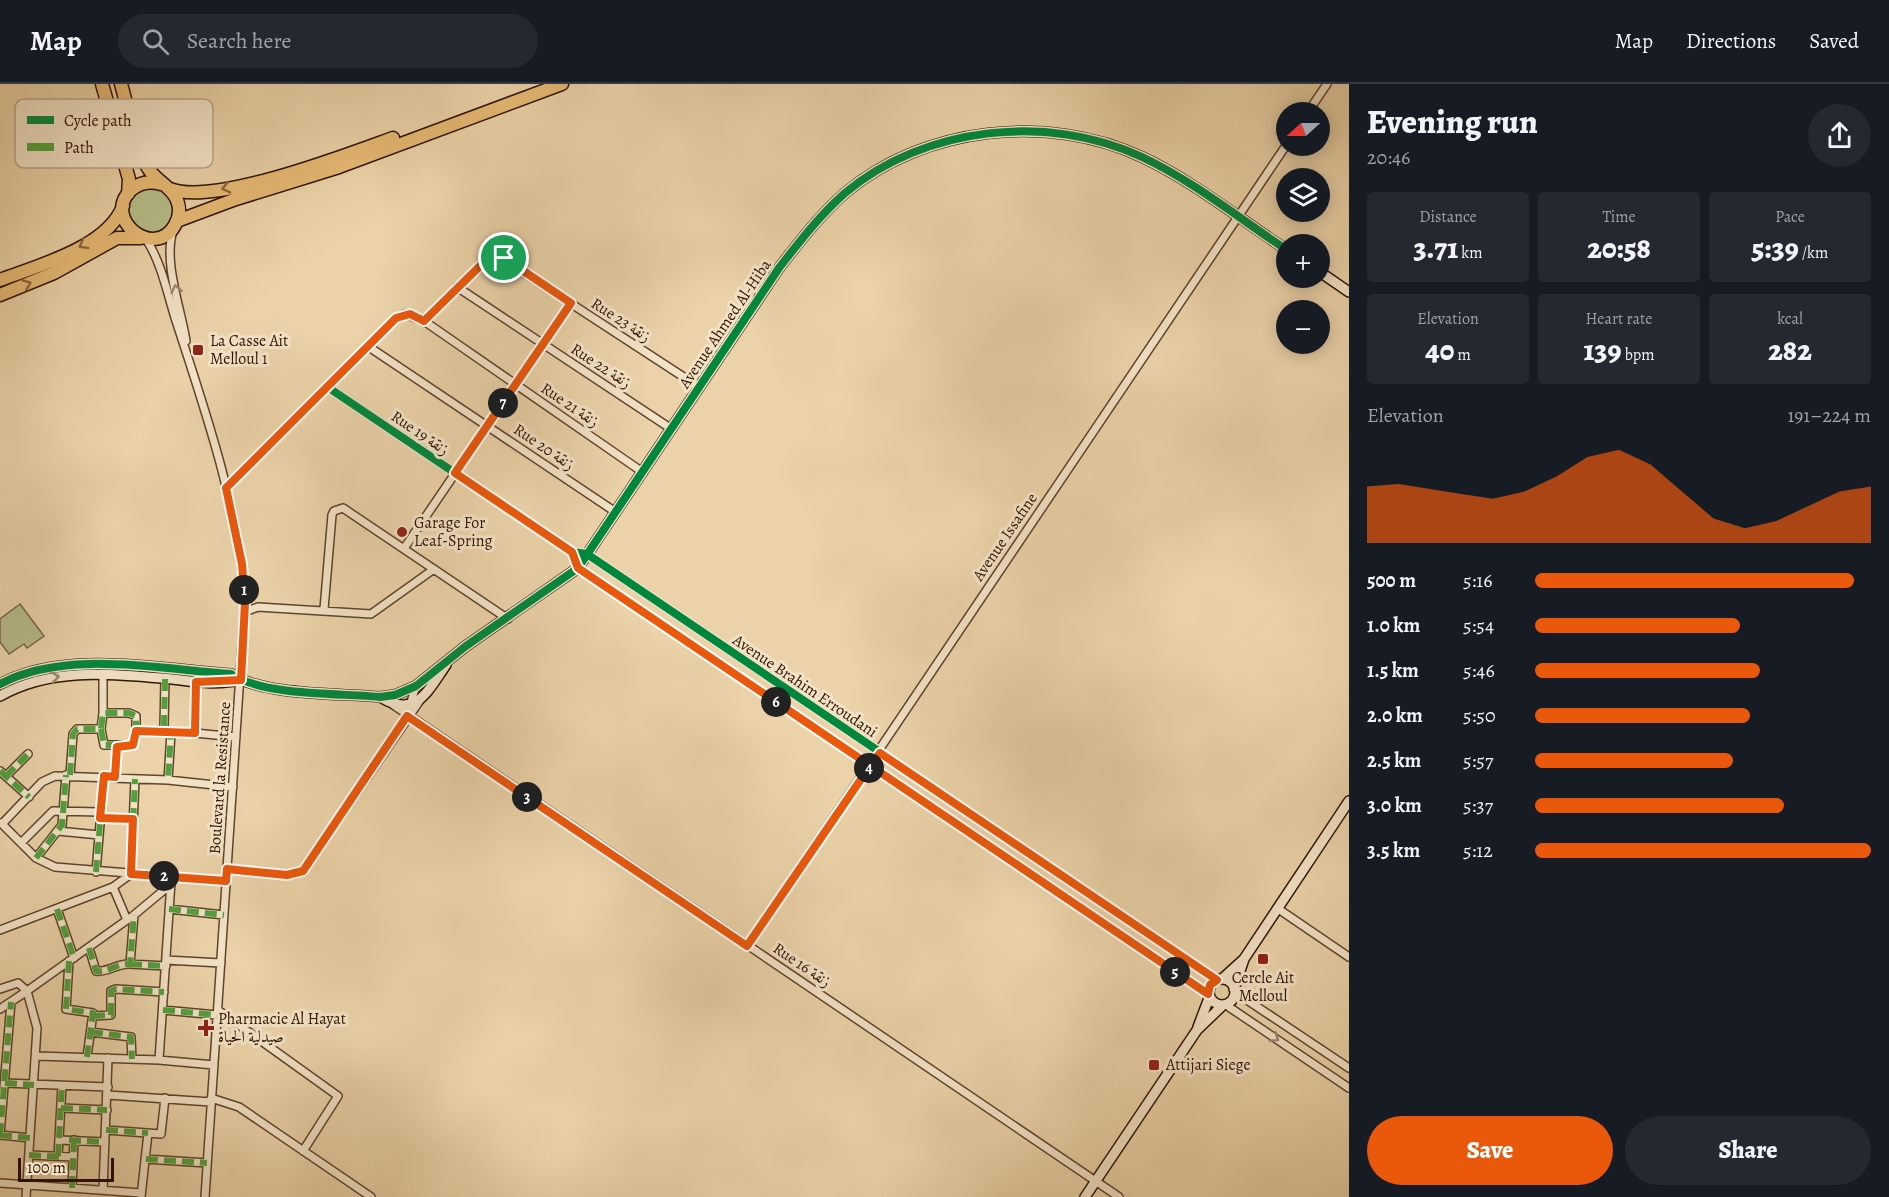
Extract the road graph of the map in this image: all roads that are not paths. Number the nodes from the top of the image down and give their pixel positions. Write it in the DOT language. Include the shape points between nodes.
graph roads {
  1 [pos="102,84"];
  2 [pos="122,84"];
  3 [pos="541,84"];
  4 [pos="562,84"];
  5 [pos="1327,84"];
  6 [pos="106,99"];
  7 [pos="126,99"];
  8 [pos="1315,102"];
  9 [pos="1279,156"];
  10 [pos="126,168"];
  11 [pos="150,168"];
  12 [pos="166,187"];
  13 [pos="126,199"];
  14 [pos="1238,218"];
  15 [pos="176,223"];
  16 [pos="144,238"];
  17 [pos="1276,243"];
  18 [pos="1330,279"];
  19 [pos="0,280"];
  20 [pos="457,287"];
  21 [pos="1349,292"];
  22 [pos="0,295"];
  23 [pos="571,303"];
  24 [pos="424,321"];
  25 [pos="543,344"];
  26 [pos="369,347"];
  27 [pos="191,367"];
  28 [pos="516,384"];
  29 [pos="699,387"];
  30 [pos="329,388"];
  31 [pos="488,425"];
  32 [pos="670,428"];
  33 [pos="641,471"];
  34 [pos="455,473"];
  35 [pos="226,488"];
  36 [pos="614,511"];
  37 [pos="405,548"];
  38 [pos="572,552"];
  39 [pos="587,554"];
  40 [pos="578,568"];
  41 [pos="434,569"];
  42 [pos="245,600"];
  43 [pos="258,606"];
  44 [pos="324,609"];
  45 [pos="668,610"];
  46 [pos="244,612"];
  47 [pos="508,619"];
  48 [pos="659,624"];
  49 [pos="449,661"];
  50 [pos="103,674"];
  51 [pos="165,679"];
  52 [pos="241,680"];
  53 [pos="196,682"];
  54 [pos="0,684"];
  55 [pos="417,686"];
  56 [pos="426,694"];
  57 [pos="0,696"];
  58 [pos="380,697"];
  59 [pos="392,704"];
  60 [pos="409,705"];
  61 [pos="103,712"];
  62 [pos="407,716"];
  63 [pos="101,729"];
  64 [pos="136,731"];
  65 [pos="168,733"];
  66 [pos="195,733"];
  67 [pos="236,737"];
  68 [pos="117,747"];
  69 [pos="880,753"];
  70 [pos="28,754"];
  71 [pos="870,766"];
  72 [pos="3,773"];
  73 [pos="68,775"];
  74 [pos="104,776"];
  75 [pos="115,777"];
  76 [pos="135,779"];
  77 [pos="168,780"];
  78 [pos="233,787"];
  79 [pos="29,797"];
  80 [pos="1349,801"];
  81 [pos="64,810"];
  82 [pos="101,815"];
  83 [pos="133,819"];
  84 [pos="1,823"];
  85 [pos="58,831"];
  86 [pos="99,835"];
  87 [pos="1010,840"];
  88 [pos="21,843"];
  89 [pos="1001,854"];
  90 [pos="36,858"];
  91 [pos="227,869"];
  92 [pos="96,872"];
  93 [pos="131,874"];
  94 [pos="1068,879"];
  95 [pos="171,881"];
  96 [pos="226,881"];
  97 [pos="113,887"];
  98 [pos="1059,893"];
  99 [pos="57,909"];
  100 [pos="169,909"];
  101 [pos="1277,909"];
  102 [pos="134,915"];
  103 [pos="224,915"];
  104 [pos="127,920"];
  105 [pos="0,930"];
  106 [pos="747,946"];
  107 [pos="88,948"];
  108 [pos="1349,957"];
  109 [pos="1244,959"];
  110 [pos="72,960"];
  111 [pos="166,963"];
  112 [pos="221,963"];
  113 [pos="130,964"];
  114 [pos="1219,979"];
  115 [pos="0,989"];
  116 [pos="1235,990"];
  117 [pos="27,991"];
  118 [pos="164,992"];
  119 [pos="1209,996"];
  120 [pos="11,1002"];
  121 [pos="1224,1006"];
  122 [pos="0,1009"];
  123 [pos="163,1010"];
  124 [pos="217,1013"];
  125 [pos="93,1016"];
  126 [pos="1197,1030"];
  127 [pos="91,1032"];
  128 [pos="37,1056"];
  129 [pos="87,1057"];
  130 [pos="108,1058"];
  131 [pos="132,1059"];
  132 [pos="159,1060"];
  133 [pos="3,1064"];
  134 [pos="214,1065"];
  135 [pos="1349,1068"];
  136 [pos="34,1085"];
  137 [pos="62,1086"];
  138 [pos="3,1087"];
  139 [pos="1349,1088"];
  140 [pos="108,1091"];
  141 [pos="165,1098"];
  142 [pos="211,1100"];
  143 [pos="61,1108"];
  144 [pos="107,1110"];
  145 [pos="106,1130"];
  146 [pos="148,1133"];
  147 [pos="0,1135"];
  148 [pos="30,1138"];
  149 [pos="60,1140"];
  150 [pos="74,1140"];
  151 [pos="105,1142"];
  152 [pos="303,1151"];
  153 [pos="29,1155"];
  154 [pos="58,1156"];
  155 [pos="73,1157"];
  156 [pos="146,1159"];
  157 [pos="207,1163"];
  158 [pos="1096,1181"];
  159 [pos="0,1183"];
  160 [pos="27,1184"];
  161 [pos="76,1188"];
  162 [pos="103,1190"];
  163 [pos="141,1195"];
  164 [pos="26,1197"];
  165 [pos="79,1197"];
  166 [pos="205,1197"];
  167 [pos="371,1197"];
  168 [pos="1085,1197"];
  169 [pos="1119,1197"];
  1 -- 6 [label="highway"];
  2 -- 7 [label="highway"];
  3 -- 12 [label="highway, one-way" via="308,168 208,192 187,194"];
  4 -- 15 [label="highway" via="339,166 216,205"];
  5 -- 8 [label="street"];
  9 -- 14 [label="street, Avenue Issafine"];
  10 -- 13 [label="highway" via="129,179"];
  11 -- 12 [label="highway"];
  12 -- 13 [label="highway" via="141,184"];
  12 -- 15 [label="highway" via="179,206"];
  13 -- 16 [label="highway" via="126,225"];
  13 -- 19 [label="highway, one-way" via="115,222 87,243"];
  14 -- 17 [label="street, Avenue Ahmed Al-Hiba"];
  14 -- 29 [label="street, Avenue Ahmed Al-Hiba" via="1148,160 1073,136 1002,132 967,136 930,147 881,169 825,211 779,268"];
  14 -- 69 [label="street, Avenue Issafine"];
  15 -- 16 [label="highway" via="164,236"];
  27 -- 15 [label="street, Boulevard la Resistance, one-way" via="171,264 170,244"];
  22 -- 16 [label="highway, one-way" via="54,273 117,238"];
  16 -- 27 [label="street, Boulevard la Resistance" via="157,263"];
  18 -- 21 [label="street"];
  20 -- 23 [label="street, Rue 23 زنقة" via="487,259 498,256"];
  20 -- 24 [label="street"];
  20 -- 25 [label="street, Rue 22 زنقة"];
  23 -- 25 [label="street"];
  23 -- 29 [label="street, Rue 23 زنقة"];
  24 -- 26 [label="street" via="410,314 402,315"];
  24 -- 28 [label="street, Rue 21 زنقة"];
  25 -- 28 [label="street"];
  25 -- 32 [label="street, Rue 22 زنقة"];
  26 -- 30 [label="street"];
  26 -- 31 [label="street, Rue 20 زنقة"];
  27 -- 35 [label="street, Boulevard la Resistance"];
  28 -- 31 [label="street"];
  28 -- 33 [label="street, Rue 21 زنقة"];
  29 -- 32 [label="street, Avenue Ahmed Al-Hiba"];
  30 -- 34 [label="street, Rue 19 زنقة"];
  30 -- 35 [label="street"];
  31 -- 34 [label="street"];
  31 -- 36 [label="street, Rue 20 زنقة"];
  32 -- 33 [label="street, Avenue Ahmed Al-Hiba"];
  33 -- 36 [label="street, Avenue Ahmed Al-Hiba"];
  34 -- 37 [label="street"];
  34 -- 38 [label="street, Rue 19 زنقة"];
  35 -- 42 [label="street, Boulevard la Resistance" via="242,564"];
  36 -- 39 [label="street, Avenue Ahmed Al-Hiba"];
  37 -- 41 [label="street"];
  37 -- 44 [label="street" via="339,508 332,515"];
  38 -- 39 [label="street, Rue 19 زنقة"];
  38 -- 40 [label="street"];
  39 -- 40 [label="street, Avenue Ahmed Al-Hiba"];
  39 -- 45 [label="street, Avenue Brahim Erroudani"];
  40 -- 47 [label="street, Avenue Ahmed Al-Hiba"];
  40 -- 48 [label="street, Avenue Brahim Erroudani"];
  41 -- 44 [label="street" via="378,611 364,614"];
  41 -- 47 [label="street"];
  42 -- 43 [label="street"];
  42 -- 46 [label="street, Boulevard la Resistance"];
  43 -- 44 [label="street"];
  43 -- 46 [label="street"];
  45 -- 48 [label="street"];
  45 -- 69 [label="street, Avenue Brahim Erroudani"];
  46 -- 52 [label="street, Boulevard la Resistance"];
  47 -- 49 [label="street, Avenue Ahmed Al-Hiba"];
  48 -- 71 [label="street, Avenue Brahim Erroudani"];
  49 -- 55 [label="street, Avenue Ahmed Al-Hiba"];
  49 -- 56 [label="street"];
  50 -- 51 [label="street"];
  57 -- 50 [label="street, one-way" via="44,679"];
  50 -- 61 [label="street"];
  51 -- 53 [label="street"];
  51 -- 65 [label="street"];
  52 -- 53 [label="street"];
  52 -- 54 [label="street, Avenue Ahmed Al-Hiba" via="231,674 83,663 21,673"];
  52 -- 58 [label="street, Avenue Ahmed Al-Hiba" via="267,689"];
  52 -- 67 [label="street, Boulevard la Resistance"];
  53 -- 66 [label="street"];
  55 -- 58 [label="street, Avenue Ahmed Al-Hiba"];
  55 -- 60 [label="street, Avenue Ahmed Al-Hiba"];
  56 -- 60 [label="street"];
  56 -- 62 [label="street"];
  58 -- 59 [label="street, Rue 16 زنقة"];
  59 -- 60 [label="street"];
  59 -- 62 [label="street, Rue 16 زنقة"];
  60 -- 62 [label="street, Avenue Ahmed Al-Hiba"];
  61 -- 63 [label="street"];
  61 -- 64 [label="street" via="134,715"];
  62 -- 91 [label="street" via="303,871 287,875"];
  62 -- 106 [label="street, Rue 16 زنقة"];
  63 -- 68 [label="street" via="104,745"];
  63 -- 73 [label="street" via="75,730"];
  64 -- 65 [label="street"];
  64 -- 68 [label="street" via="133,745"];
  65 -- 66 [label="street"];
  65 -- 77 [label="street"];
  66 -- 67 [label="street"];
  67 -- 78 [label="street, Boulevard la Resistance"];
  68 -- 75 [label="street"];
  69 -- 71 [label="street, Avenue Issafine"];
  69 -- 87 [label="street, Avenue Brahim Erroudani"];
  70 -- 72 [label="street"];
  71 -- 89 [label="street, Avenue Brahim Erroudani"];
  71 -- 106 [label="street, Avenue Issafine"];
  72 -- 79 [label="street"];
  73 -- 74 [label="street"];
  73 -- 79 [label="street" via="46,778"];
  73 -- 81 [label="street"];
  74 -- 75 [label="street"];
  74 -- 82 [label="street"];
  75 -- 76 [label="street"];
  76 -- 77 [label="street"];
  76 -- 83 [label="street"];
  77 -- 78 [label="street"];
  78 -- 91 [label="street, Boulevard la Resistance"];
  79 -- 84 [label="street"];
  80 -- 101 [label="street"];
  81 -- 82 [label="street"];
  81 -- 85 [label="street"];
  81 -- 88 [label="street" via="48,814"];
  82 -- 83 [label="street"];
  82 -- 86 [label="street"];
  83 -- 93 [label="street"];
  84 -- 88 [label="street"];
  85 -- 86 [label="street"];
  85 -- 90 [label="street"];
  86 -- 92 [label="street"];
  87 -- 89 [label="street"];
  87 -- 94 [label="street, Avenue Brahim Erroudani"];
  88 -- 90 [label="street"];
  89 -- 98 [label="street, Avenue Brahim Erroudani"];
  90 -- 92 [label="street" via="55,867"];
  91 -- 96 [label="street, Boulevard la Resistance"];
  92 -- 93 [label="street"];
  93 -- 95 [label="street"];
  93 -- 97 [label="street"];
  94 -- 98 [label="street"];
  94 -- 114 [label="street, Avenue Brahim Erroudani"];
  95 -- 96 [label="street"];
  95 -- 100 [label="street"];
  95 -- 102 [label="street"];
  96 -- 103 [label="street, Boulevard la Resistance"];
  97 -- 99 [label="street"];
  97 -- 104 [label="street"];
  98 -- 119 [label="street, Avenue Brahim Erroudani"];
  99 -- 105 [label="street"];
  99 -- 110 [label="street"];
  100 -- 103 [label="street"];
  100 -- 111 [label="street"];
  101 -- 108 [label="street"];
  101 -- 109 [label="street"];
  102 -- 104 [label="street"];
  102 -- 113 [label="street"];
  103 -- 112 [label="street, Boulevard la Resistance"];
  104 -- 107 [label="street"];
  106 -- 158 [label="street, Rue 16 زنقة"];
  107 -- 110 [label="street"];
  107 -- 113 [label="street" via="98,971"];
  109 -- 114 [label="street"];
  109 -- 116 [label="street"];
  110 -- 117 [label="street"];
  110 -- 125 [label="street" via="66,1009 90,1011"];
  111 -- 112 [label="street"];
  111 -- 113 [label="street"];
  111 -- 118 [label="street"];
  112 -- 124 [label="street, Boulevard la Resistance"];
  114 -- 116 [label="street" via="1230,982"];
  114 -- 119 [label="street" via="1210,985"];
  115 -- 117 [label="street" via="18,983"];
  116 -- 121 [label="street" via="1233,1000"];
  116 -- 135 [label="street"];
  117 -- 120 [label="street"];
  117 -- 128 [label="street" via="36,1023"];
  118 -- 123 [label="street"];
  118 -- 125 [label="street" via="116,988 111,991 111,1015"];
  119 -- 121 [label="street"];
  119 -- 126 [label="street"];
  120 -- 122 [label="street"];
  120 -- 133 [label="street"];
  121 -- 126 [label="street"];
  121 -- 139 [label="street, one-way"];
  123 -- 124 [label="street"];
  123 -- 132 [label="street"];
  124 -- 134 [label="street, Boulevard la Resistance"];
  124 -- 152 [label="street" via="338,1096"];
  125 -- 127 [label="street"];
  126 -- 158 [label="street"];
  127 -- 129 [label="street"];
  127 -- 131 [label="street" via="131,1037"];
  128 -- 129 [label="street"];
  128 -- 136 [label="street"];
  129 -- 130 [label="street"];
  130 -- 131 [label="street"];
  130 -- 140 [label="street"];
  131 -- 132 [label="street"];
  132 -- 134 [label="street"];
  133 -- 138 [label="street"];
  134 -- 142 [label="street, Boulevard la Resistance"];
  136 -- 137 [label="street"];
  136 -- 138 [label="street"];
  136 -- 148 [label="street"];
  137 -- 140 [label="street"];
  137 -- 143 [label="street"];
  138 -- 147 [label="street"];
  140 -- 141 [label="street"];
  140 -- 144 [label="street"];
  141 -- 142 [label="street"];
  141 -- 146 [label="street" via="162,1133"];
  142 -- 152 [label="street" via="234,1104"];
  142 -- 157 [label="street, Boulevard la Resistance"];
  143 -- 144 [label="street"];
  143 -- 149 [label="street"];
  144 -- 145 [label="street"];
  145 -- 146 [label="street"];
  145 -- 151 [label="street"];
  146 -- 156 [label="street"];
  147 -- 148 [label="street"];
  148 -- 153 [label="street"];
  149 -- 150 [label="street"];
  149 -- 154 [label="street"];
  150 -- 151 [label="street"];
  150 -- 155 [label="street"];
  151 -- 162 [label="street"];
  152 -- 167 [label="street"];
  153 -- 154 [label="street"];
  153 -- 160 [label="street"];
  154 -- 155 [label="street"];
  155 -- 161 [label="street"];
  156 -- 157 [label="street"];
  156 -- 163 [label="street"];
  157 -- 166 [label="street, Boulevard la Resistance"];
  158 -- 168 [label="street"];
  158 -- 169 [label="street, Rue 16 زنقة"];
  159 -- 160 [label="street"];
  160 -- 161 [label="street"];
  160 -- 164 [label="street"];
  161 -- 162 [label="street"];
  161 -- 165 [label="street"];
  162 -- 163 [label="street"];
}
